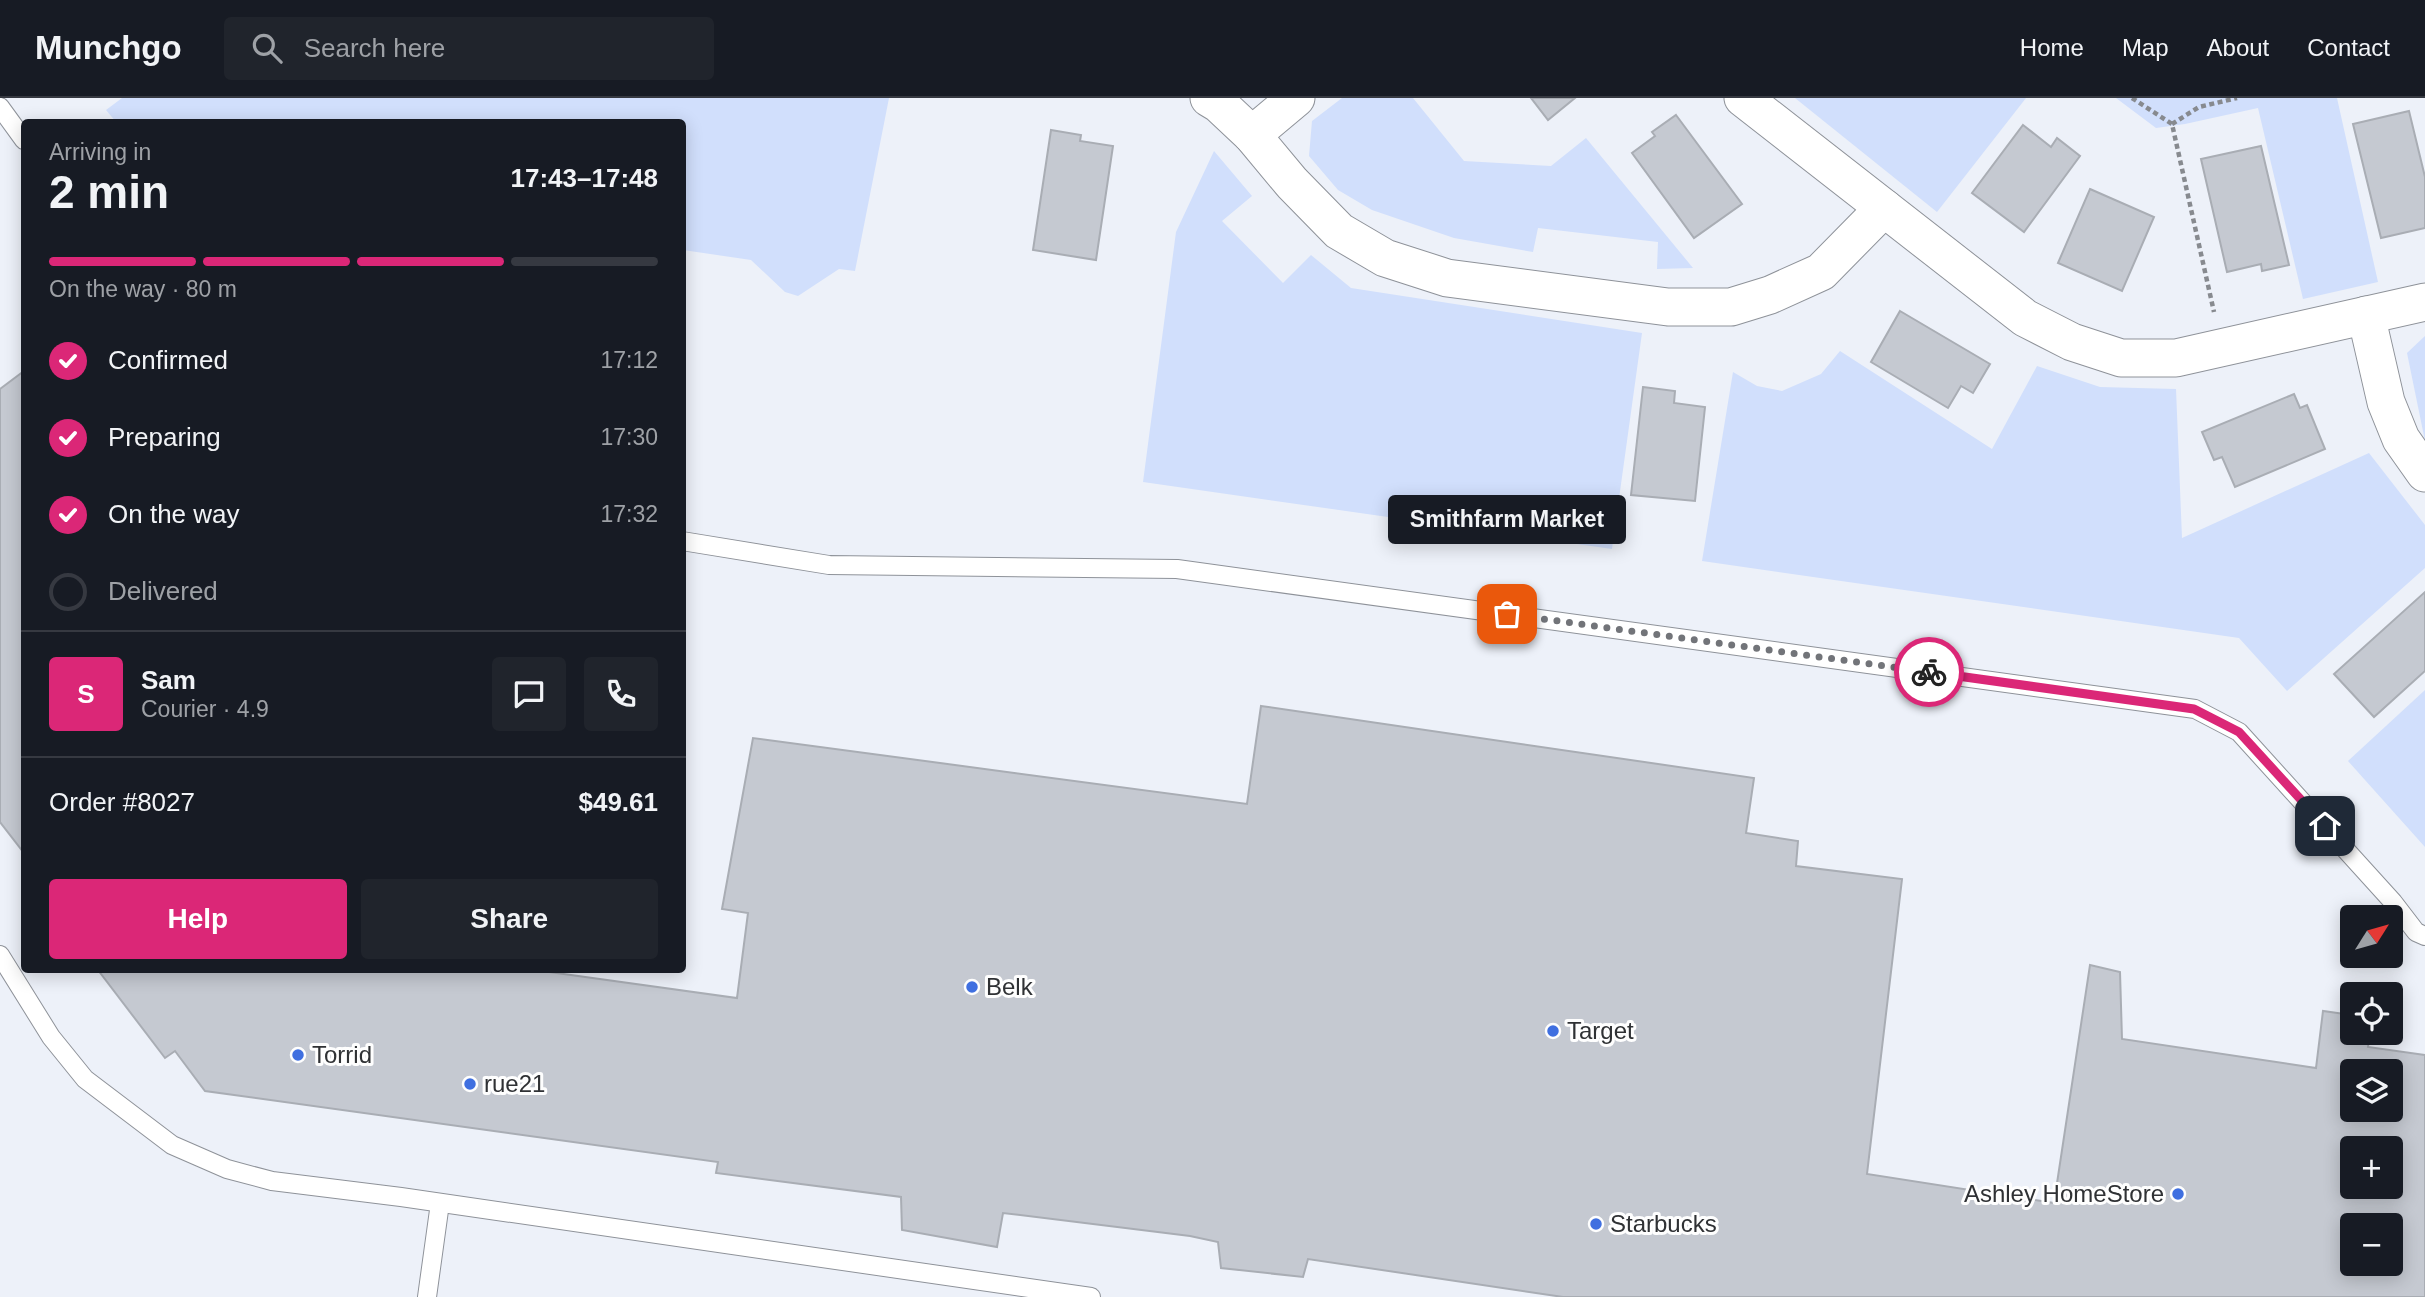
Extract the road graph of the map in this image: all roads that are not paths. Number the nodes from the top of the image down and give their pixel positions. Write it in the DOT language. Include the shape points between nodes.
graph roads {
  1 [pos="1209,98"];
  2 [pos="1296,98"];
  3 [pos="1743,98"];
  4 [pos="0,107"];
  5 [pos="1252,135"];
  6 [pos="21,136"];
  7 [pos="1884,208"];
  8 [pos="2425,302"];
  9 [pos="2366,315"];
  10 [pos="2425,473"];
  11 [pos="686,542"];
  12 [pos="2425,936"];
  13 [pos="0,955"];
  14 [pos="440,1203"];
  15 [pos="427,1297"];
  16 [pos="1091,1297"];
  1 -- 5 [label="street"];
  2 -- 5 [label="street"];
  3 -- 7 [label="street"];
  4 -- 6 [label="lane"];
  5 -- 7 [label="street" via="1339,231 1385,258 1447,278 1668,307 1731,307 1821,272"];
  7 -- 9 [label="street" via="2025,318 2072,342 2121,358 2176,358"];
  8 -- 9 [label="street"];
  9 -- 10 [label="street" via="2386,402 2401,439"];
  11 -- 12 [label="lane" via="829,565 1177,569 2194,709 2239,732 2416,932"];
  13 -- 14 [label="lane" via="51,1037 85,1079 172,1145 272,1181"];
  14 -- 15 [label="lane"];
  14 -- 16 [label="lane"];
}
